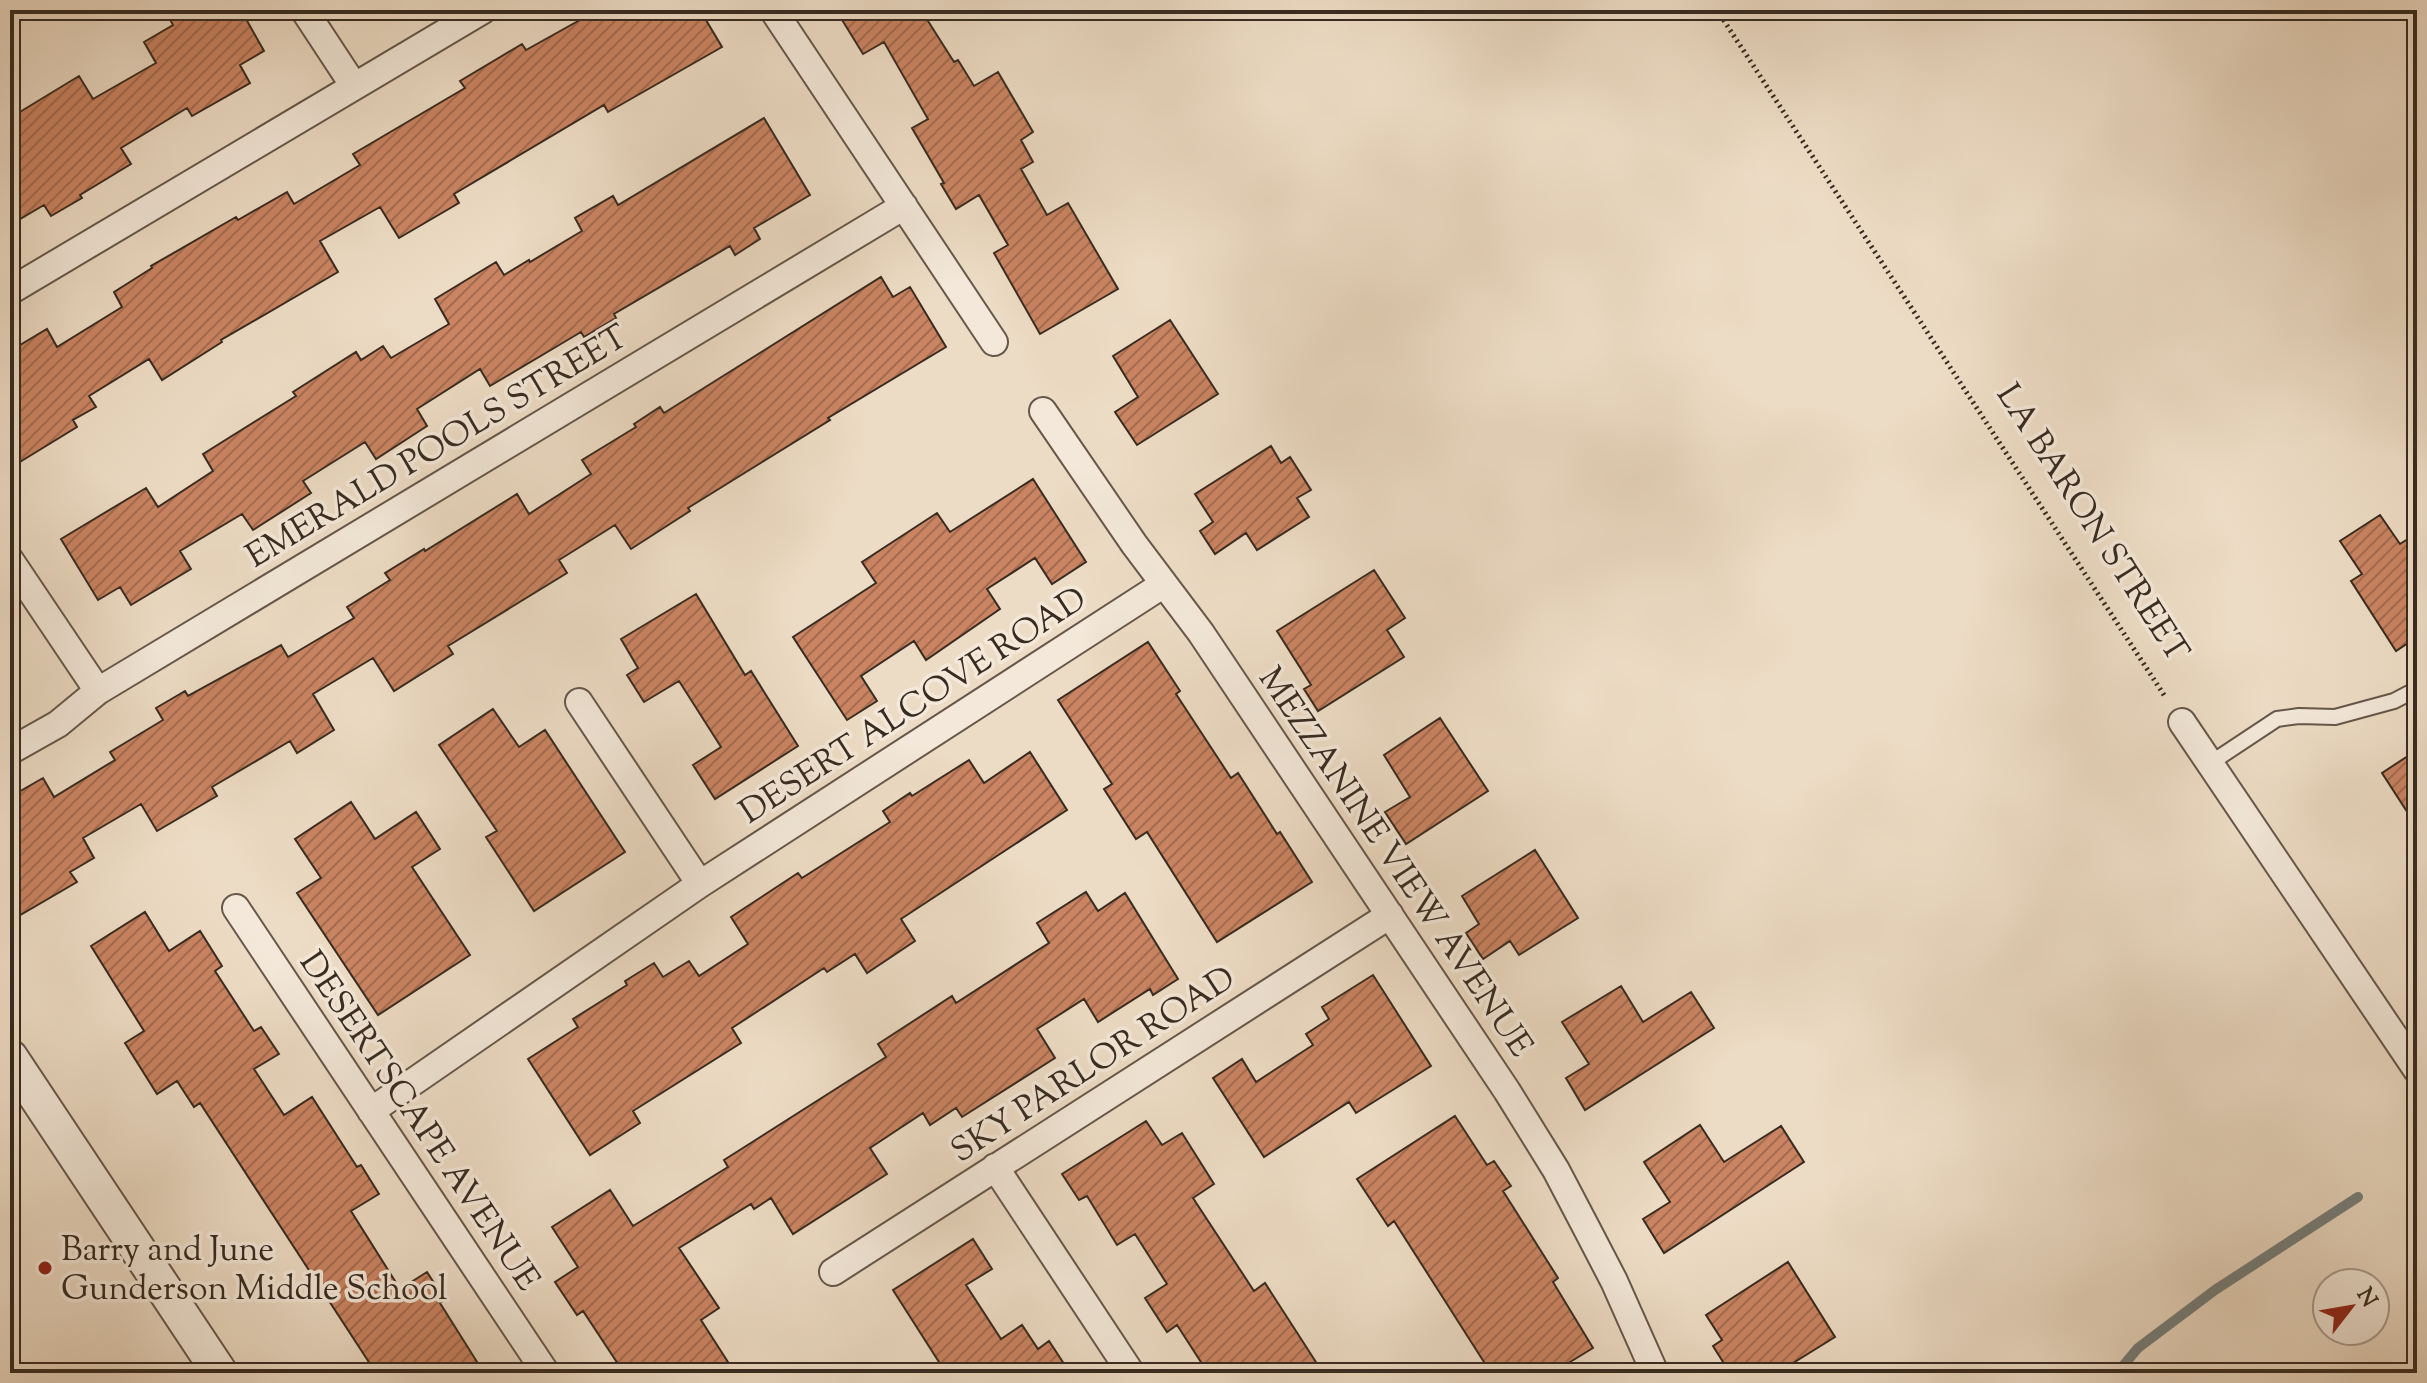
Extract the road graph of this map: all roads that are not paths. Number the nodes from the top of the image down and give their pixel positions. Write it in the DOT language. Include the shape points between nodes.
graph roads {
  1 [pos="304,10"];
  2 [pos="483,10"];
  3 [pos="773,10"];
  4 [pos="354,86"];
  5 [pos="904,206"];
  6 [pos="10,291"];
  7 [pos="994,342"];
  8 [pos="1043,411"];
  9 [pos="10,560"];
  10 [pos="1164,584"];
  11 [pos="2417,689"];
  12 [pos="98,691"];
  13 [pos="579,702"];
  14 [pos="2182,722"];
  15 [pos="10,751"];
  16 [pos="2209,764"];
  17 [pos="700,884"];
  18 [pos="236,908"];
  19 [pos="1390,915"];
  20 [pos="10,1057"];
  21 [pos="2417,1070"];
  22 [pos="371,1111"];
  23 [pos="995,1167"];
  24 [pos="833,1272"];
  25 [pos="220,1373"];
  26 [pos="546,1373"];
  27 [pos="1131,1373"];
  28 [pos="1655,1373"];
  1 -- 4 [label="street"];
  2 -- 4 [label="street"];
  3 -- 5 [label="street"];
  4 -- 6 [label="street"];
  5 -- 7 [label="street"];
  5 -- 12 [label="street, EMERALD POOLS STREET"];
  8 -- 10 [label="street, MEZZANINE VIEW AVENUE"];
  9 -- 12 [label="street"];
  10 -- 17 [label="street, DESERT ALCOVE ROAD"];
  10 -- 19 [label="street, MEZZANINE VIEW AVENUE"];
  11 -- 16 [label="lane" via="2335,717 2277,719"];
  12 -- 15 [label="street, EMERALD POOLS STREET" via="58,724"];
  13 -- 17 [label="street"];
  14 -- 16 [label="street"];
  16 -- 21 [label="street"];
  17 -- 22 [label="street, DESERT ALCOVE ROAD"];
  18 -- 22 [label="street, DESERTSCAPE AVENUE"];
  19 -- 23 [label="street, SKY PARLOR ROAD"];
  19 -- 28 [label="street, MEZZANINE VIEW AVENUE" via="1556,1170"];
  20 -- 25 [label="street"];
  22 -- 26 [label="street, DESERTSCAPE AVENUE"];
  23 -- 24 [label="street, SKY PARLOR ROAD"];
  23 -- 27 [label="street"];
}
